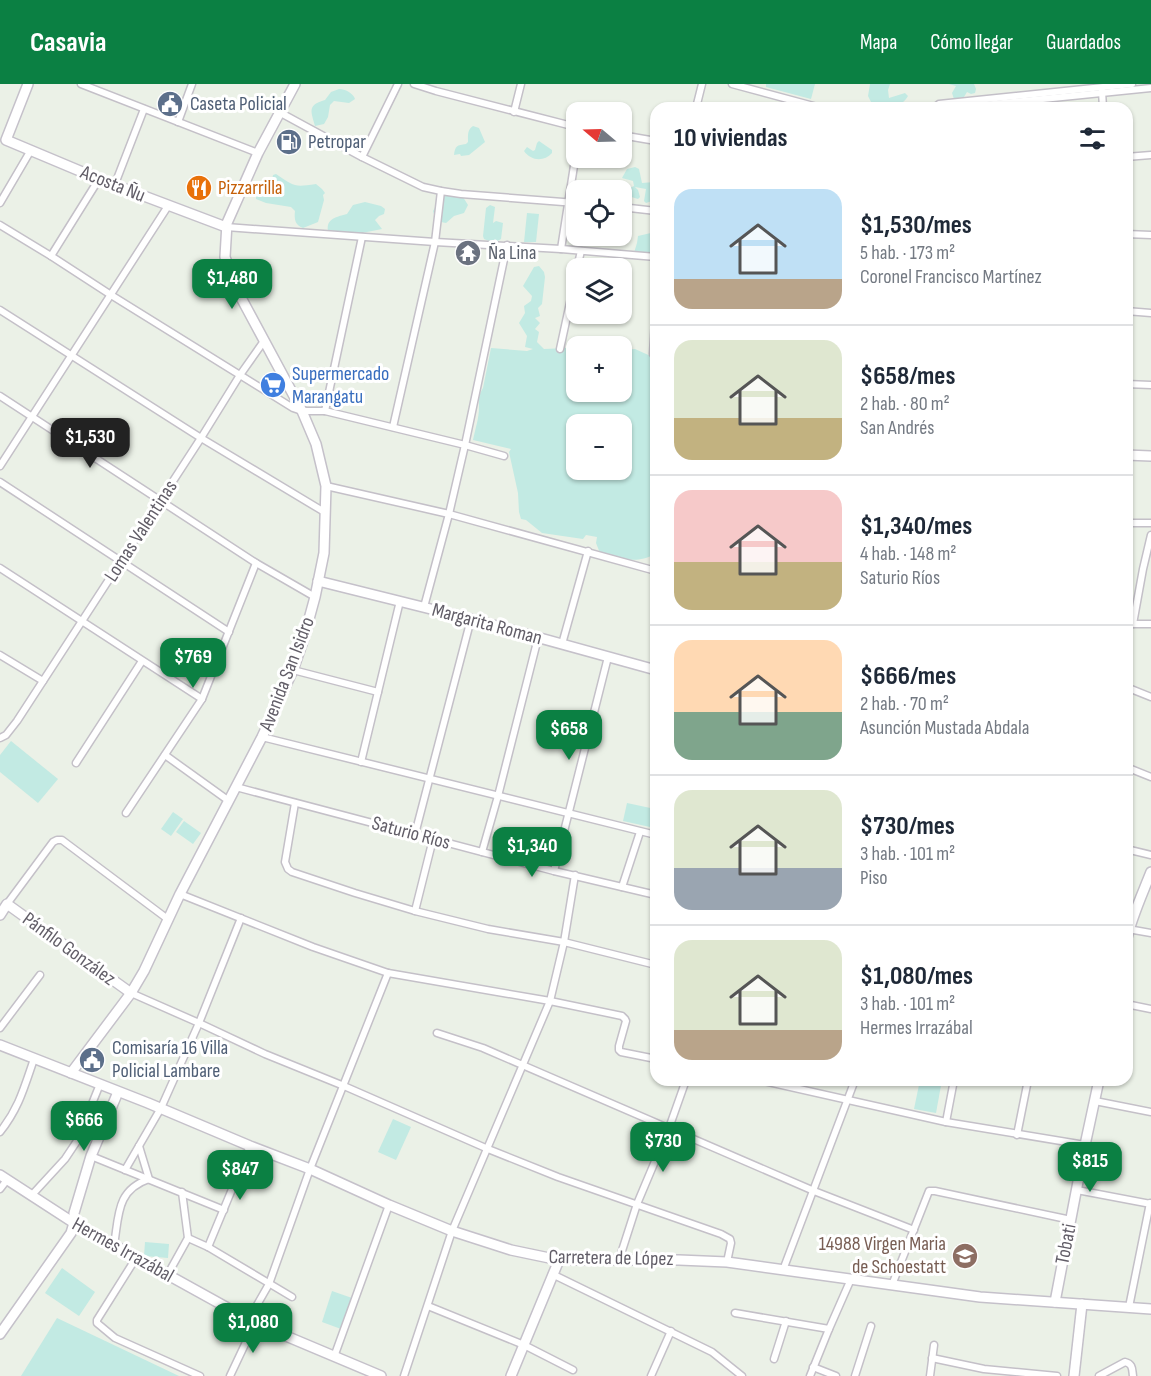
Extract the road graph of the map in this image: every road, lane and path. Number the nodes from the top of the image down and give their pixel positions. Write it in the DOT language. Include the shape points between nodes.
graph roads {
  1 [pos="28,84"];
  2 [pos="81,84"];
  3 [pos="103,84"];
  4 [pos="192,84"];
  5 [pos="295,84"];
  6 [pos="398,84"];
  7 [pos="414,84"];
  8 [pos="521,84"];
  9 [pos="702,84"];
  10 [pos="732,84"];
  11 [pos="1132,84"];
  12 [pos="1151,88"];
  13 [pos="1102,91"];
  14 [pos="100,92"];
  15 [pos="698,102"];
  16 [pos="799,102"];
  17 [pos="985,102"];
  18 [pos="1006,102"];
  19 [pos="1103,102"];
  20 [pos="144,109"];
  21 [pos="514,111"];
  22 [pos="279,112"];
  23 [pos="178,122"];
  24 [pos="566,124"];
  25 [pos="632,137"];
  26 [pos="3,139"];
  27 [pos="650,140"];
  28 [pos="31,150"];
  29 [pos="258,153"];
  30 [pos="1151,155"];
  31 [pos="362,156"];
  32 [pos="1133,156"];
  33 [pos="99,179"];
  34 [pos="115,184"];
  35 [pos="441,191"];
  36 [pos="566,202"];
  37 [pos="0,203"];
  38 [pos="168,206"];
  39 [pos="632,208"];
  40 [pos="650,209"];
  41 [pos="0,225"];
  42 [pos="226,227"];
  43 [pos="566,228"];
  44 [pos="1133,234"];
  45 [pos="1151,235"];
  46 [pos="362,237"];
  47 [pos="435,242"];
  48 [pos="507,245"];
  49 [pos="561,249"];
  50 [pos="581,251"];
  51 [pos="51,256"];
  52 [pos="650,257"];
  53 [pos="579,258"];
  54 [pos="111,295"];
  55 [pos="0,310"];
  56 [pos="1133,311"];
  57 [pos="1151,312"];
  58 [pos="566,321"];
  59 [pos="264,341"];
  60 [pos="560,349"];
  61 [pos="72,355"];
  62 [pos="240,375"];
  63 [pos="1133,384"];
  64 [pos="1151,385"];
  65 [pos="0,396"];
  66 [pos="302,411"];
  67 [pos="325,411"];
  68 [pos="32,416"];
  69 [pos="393,427"];
  70 [pos="201,438"];
  71 [pos="465,445"];
  72 [pos="1133,455"];
  73 [pos="504,456"];
  74 [pos="1151,456"];
  75 [pos="0,466"];
  76 [pos="0,482"];
  77 [pos="326,486"];
  78 [pos="160,501"];
  79 [pos="326,513"];
  80 [pos="449,514"];
  81 [pos="1133,523"];
  82 [pos="1151,523"];
  83 [pos="1151,535"];
  84 [pos="588,551"];
  85 [pos="121,561"];
  86 [pos="256,563"];
  87 [pos="0,568"];
  88 [pos="650,569"];
  89 [pos="318,581"];
  90 [pos="315,597"];
  91 [pos="400,601"];
  92 [pos="424,607"];
  93 [pos="1133,611"];
  94 [pos="471,619"];
  95 [pos="82,621"];
  96 [pos="1133,624"];
  97 [pos="1151,624"];
  98 [pos="229,632"];
  99 [pos="538,638"];
  100 [pos="562,644"];
  101 [pos="0,655"];
  102 [pos="608,657"];
  103 [pos="142,661"];
  104 [pos="650,668"];
  105 [pos="293,670"];
  106 [pos="43,681"];
  107 [pos="1133,690"];
  108 [pos="378,692"];
  109 [pos="1151,697"];
  110 [pos="202,699"];
  111 [pos="262,737"];
  112 [pos="0,738"];
  113 [pos="165,755"];
  114 [pos="361,762"];
  115 [pos="76,764"];
  116 [pos="1133,770"];
  117 [pos="1151,777"];
  118 [pos="429,779"];
  119 [pos="236,787"];
  120 [pos="498,796"];
  121 [pos="229,801"];
  122 [pos="295,802"];
  123 [pos="126,813"];
  124 [pos="568,814"];
  125 [pos="640,832"];
  126 [pos="415,834"];
  127 [pos="650,834"];
  128 [pos="433,839"];
  129 [pos="1133,851"];
  130 [pos="482,852"];
  131 [pos="1151,855"];
  132 [pos="554,871"];
  133 [pos="1151,872"];
  134 [pos="575,875"];
  135 [pos="622,887"];
  136 [pos="180,894"];
  137 [pos="650,894"];
  138 [pos="8,904"];
  139 [pos="415,911"];
  140 [pos="0,915"];
  141 [pos="1133,917"];
  142 [pos="241,918"];
  143 [pos="169,920"];
  144 [pos="1133,930"];
  145 [pos="1151,933"];
  146 [pos="564,942"];
  147 [pos="650,964"];
  148 [pos="388,973"];
  149 [pos="40,975"];
  150 [pos="131,993"];
  151 [pos="550,1001"];
  152 [pos="1133,1005"];
  153 [pos="1151,1009"];
  154 [pos="199,1023"];
  155 [pos="0,1028"];
  156 [pos="437,1033"];
  157 [pos="0,1045"];
  158 [pos="650,1058"];
  159 [pos="34,1059"];
  160 [pos="524,1065"];
  161 [pos="71,1072"];
  162 [pos="100,1084"];
  163 [pos="344,1086"];
  164 [pos="684,1086"];
  165 [pos="787,1086"];
  166 [pos="853,1086"];
  167 [pos="953,1086"];
  168 [pos="1027,1086"];
  169 [pos="1098,1086"];
  170 [pos="118,1092"];
  171 [pos="849,1099"];
  172 [pos="1095,1101"];
  173 [pos="161,1108"];
  174 [pos="1151,1112"];
  175 [pos="946,1122"];
  176 [pos="669,1128"];
  177 [pos="0,1132"];
  178 [pos="1017,1134"];
  179 [pos="1085,1145"];
  180 [pos="139,1146"];
  181 [pos="250,1146"];
  182 [pos="488,1149"];
  183 [pos="91,1156"];
  184 [pos="310,1169"];
  185 [pos="125,1170"];
  186 [pos="3,1178"];
  187 [pos="149,1179"];
  188 [pos="0,1190"];
  189 [pos="1077,1190"];
  190 [pos="814,1191"];
  191 [pos="182,1192"];
  192 [pos="32,1196"];
  193 [pos="637,1204"];
  194 [pos="1150,1204"];
  195 [pos="389,1205"];
  196 [pos="224,1210"];
  197 [pos="1071,1220"];
  198 [pos="74,1223"];
  199 [pos="914,1230"];
  200 [pos="452,1231"];
  201 [pos="188,1238"];
  202 [pos="114,1245"];
  203 [pos="208,1247"];
  204 [pos="136,1258"];
  205 [pos="559,1260"];
  206 [pos="619,1260"];
  207 [pos="727,1262"];
  208 [pos="783,1270"];
  209 [pos="168,1274"];
  210 [pos="552,1274"];
  211 [pos="851,1279"];
  212 [pos="270,1284"];
  213 [pos="892,1285"];
  214 [pos="292,1297"];
  215 [pos="1056,1302"];
  216 [pos="1082,1304"];
  217 [pos="428,1306"];
  218 [pos="1129,1307"];
  219 [pos="1151,1309"];
  220 [pos="735,1313"];
  221 [pos="252,1321"];
  222 [pos="786,1321"];
  223 [pos="871,1326"];
  224 [pos="829,1329"];
  225 [pos="671,1331"];
  226 [pos="0,1333"];
  227 [pos="524,1345"];
  228 [pos="934,1345"];
  229 [pos="334,1357"];
  230 [pos="932,1358"];
  231 [pos="774,1359"];
  232 [pos="813,1367"];
  233 [pos="573,1370"];
  234 [pos="200,1376"];
  235 [pos="230,1376"];
  236 [pos="381,1376"];
  237 [pos="404,1376"];
  238 [pos="511,1376"];
  239 [pos="651,1376"];
  240 [pos="742,1376"];
  241 [pos="810,1376"];
  242 [pos="836,1376"];
  243 [pos="855,1376"];
  244 [pos="930,1376"];
  245 [pos="1057,1376"];
  246 [pos="1074,1376"];
  247 [pos="1099,1376"];
  248 [pos="1133,1376"];
  1 -- 26 [label="main road"];
  2 -- 14 [label="street"];
  3 -- 14 [label="street"];
  4 -- 23 [label="street"];
  5 -- 22 [label="main road, Avenida San Isidro"];
  6 -- 31 [label="street"];
  7 -- 21 [label="street"];
  8 -- 21 [label="street"];
  9 -- 15 [label="street"];
  10 -- 16 [label="street"];
  11 -- 13 [label="street"];
  12 -- 13 [label="street"];
  13 -- 17 [label="street"];
  13 -- 18 [label="street"];
  13 -- 19 [label="street"];
  14 -- 20 [label="street"];
  20 -- 23 [label="street"];
  20 -- 34 [label="street"];
  21 -- 24 [label="street"];
  22 -- 29 [label="main road, Avenida San Isidro"];
  22 -- 31 [label="street"];
  23 -- 29 [label="street"];
  25 -- 27 [label="street"];
  26 -- 28 [label="main road, Acosta Ñu"];
  28 -- 33 [label="main road, Acosta Ñu"];
  28 -- 37 [label="street"];
  29 -- 42 [label="main road, Avenida San Isidro"];
  30 -- 32 [label="street"];
  31 -- 35 [label="street" via="423,187"];
  33 -- 34 [label="main road, Acosta Ñu"];
  33 -- 51 [label="street"];
  34 -- 38 [label="main road, Acosta Ñu"];
  35 -- 36 [label="street"];
  35 -- 47 [label="street"];
  38 -- 42 [label="main road, Acosta Ñu"];
  38 -- 54 [label="street"];
  39 -- 40 [label="street"];
  41 -- 51 [label="street"];
  42 -- 46 [label="street"];
  42 -- 59 [label="main road, Avenida San Isidro" via="225,257 237,292"];
  43 -- 49 [label="street"];
  44 -- 45 [label="street"];
  46 -- 47 [label="street"];
  46 -- 67 [label="street"];
  47 -- 48 [label="street"];
  47 -- 69 [label="street"];
  48 -- 49 [label="street"];
  48 -- 71 [label="street"];
  49 -- 50 [label="street"];
  50 -- 52 [label="street"];
  50 -- 53 [label="street"];
  51 -- 54 [label="street"];
  54 -- 61 [label="street"];
  54 -- 62 [label="street"];
  55 -- 61 [label="street"];
  56 -- 57 [label="street"];
  58 -- 60 [label="street"];
  59 -- 62 [label="street, Lomas Valentinas"];
  59 -- 66 [label="main road, Avenida San Isidro"];
  61 -- 68 [label="street"];
  61 -- 70 [label="street"];
  62 -- 66 [label="street"];
  62 -- 70 [label="street, Lomas Valentinas"];
  63 -- 64 [label="street"];
  65 -- 68 [label="street"];
  66 -- 67 [label="street"];
  66 -- 77 [label="main road, Avenida San Isidro" via="316,444"];
  67 -- 69 [label="street"];
  68 -- 75 [label="street"];
  68 -- 78 [label="street"];
  69 -- 71 [label="street"];
  70 -- 78 [label="street, Lomas Valentinas"];
  70 -- 79 [label="street"];
  71 -- 73 [label="street"];
  71 -- 80 [label="street"];
  72 -- 74 [label="main road"];
  76 -- 85 [label="street"];
  77 -- 79 [label="main road, Avenida San Isidro"];
  77 -- 80 [label="street"];
  78 -- 85 [label="street, Lomas Valentinas"];
  78 -- 86 [label="street"];
  79 -- 89 [label="main road, Avenida San Isidro"];
  80 -- 84 [label="street"];
  80 -- 92 [label="street"];
  81 -- 82 [label="street"];
  83 -- 93 [label="street"];
  84 -- 88 [label="street"];
  84 -- 100 [label="street"];
  85 -- 95 [label="street, Lomas Valentinas"];
  85 -- 98 [label="street"];
  86 -- 90 [label="street"];
  86 -- 98 [label="street"];
  87 -- 95 [label="street"];
  89 -- 90 [label="main road, Avenida San Isidro"];
  89 -- 91 [label="main road, Margarita Roman"];
  90 -- 105 [label="main road, Avenida San Isidro"];
  91 -- 92 [label="main road, Margarita Roman"];
  91 -- 108 [label="street"];
  92 -- 94 [label="main road, Margarita Roman"];
  94 -- 99 [label="main road, Margarita Roman"];
  94 -- 118 [label="street"];
  95 -- 103 [label="street"];
  95 -- 106 [label="street, Lomas Valentinas"];
  96 -- 97 [label="street"];
  98 -- 110 [label="street"];
  99 -- 100 [label="main road, Margarita Roman"];
  99 -- 120 [label="street"];
  100 -- 102 [label="main road, Margarita Roman"];
  101 -- 106 [label="street"];
  102 -- 104 [label="main road, Margarita Roman"];
  102 -- 124 [label="street"];
  103 -- 110 [label="street"];
  103 -- 115 [label="street"];
  105 -- 108 [label="street"];
  105 -- 111 [label="main road, Avenida San Isidro"];
  106 -- 112 [label="street, Lomas Valentinas" via="17,721"];
  107 -- 109 [label="street"];
  108 -- 114 [label="street"];
  110 -- 113 [label="street"];
  111 -- 114 [label="street"];
  111 -- 119 [label="main road, Avenida San Isidro"];
  113 -- 121 [label="street"];
  113 -- 123 [label="street"];
  114 -- 118 [label="street"];
  116 -- 117 [label="street"];
  118 -- 120 [label="street"];
  118 -- 126 [label="street"];
  119 -- 121 [label="main road, Avenida San Isidro"];
  119 -- 122 [label="street, Saturio Ríos"];
  120 -- 124 [label="street"];
  120 -- 130 [label="street"];
  121 -- 136 [label="main road, Avenida San Isidro"];
  122 -- 126 [label="street, Saturio Ríos"];
  122 -- 139 [label="street" via="285,862 292,872"];
  124 -- 125 [label="street"];
  124 -- 132 [label="street"];
  125 -- 127 [label="street"];
  125 -- 135 [label="street"];
  126 -- 128 [label="street, Saturio Ríos"];
  128 -- 130 [label="street, Saturio Ríos"];
  128 -- 139 [label="street"];
  129 -- 131 [label="street"];
  130 -- 132 [label="street, Saturio Ríos"];
  132 -- 134 [label="street, Saturio Ríos"];
  133 -- 141 [label="main road"];
  134 -- 135 [label="street, Saturio Ríos"];
  134 -- 146 [label="street"];
  135 -- 137 [label="street, Saturio Ríos"];
  136 -- 142 [label="street"];
  136 -- 143 [label="main road, Avenida San Isidro"];
  138 -- 140 [label="main road, Pánfilo González"];
  138 -- 143 [label="street, Pánfilo González" via="53,842 62,840"];
  138 -- 150 [label="main road, Pánfilo González"];
  139 -- 146 [label="street"];
  142 -- 148 [label="street"];
  142 -- 154 [label="street"];
  143 -- 150 [label="main road, Avenida San Isidro"];
  144 -- 145 [label="street"];
  146 -- 147 [label="street"];
  146 -- 151 [label="street"];
  148 -- 151 [label="street"];
  148 -- 163 [label="street"];
  149 -- 155 [label="street"];
  150 -- 154 [label="street"];
  150 -- 161 [label="main road, Avenida San Isidro"];
  151 -- 158 [label="street" via="624,1017 619,1050"];
  151 -- 160 [label="street"];
  152 -- 153 [label="street"];
  154 -- 163 [label="street"];
  154 -- 173 [label="street"];
  156 -- 160 [label="street"];
  157 -- 159 [label="main road, Carretera de López"];
  159 -- 161 [label="main road, Carretera de López"];
  159 -- 177 [label="street" via="18,1106"];
  160 -- 176 [label="street"];
  160 -- 182 [label="street"];
  161 -- 162 [label="main road, Carretera de López"];
  162 -- 170 [label="main road, Carretera de López"];
  162 -- 192 [label="street" via="77,1141"];
  163 -- 182 [label="street"];
  163 -- 184 [label="street"];
  164 -- 176 [label="street"];
  165 -- 171 [label="street"];
  166 -- 171 [label="street"];
  167 -- 175 [label="street"];
  168 -- 178 [label="street"];
  169 -- 172 [label="main road, Tobati"];
  170 -- 173 [label="main road, Carretera de López"];
  170 -- 183 [label="main road"];
  171 -- 175 [label="street"];
  171 -- 190 [label="street"];
  172 -- 174 [label="street"];
  172 -- 179 [label="main road, Tobati"];
  173 -- 180 [label="street"];
  173 -- 181 [label="main road, Carretera de López"];
  175 -- 178 [label="street"];
  176 -- 190 [label="street"];
  176 -- 193 [label="street"];
  178 -- 179 [label="street"];
  179 -- 189 [label="main road, Tobati"];
  180 -- 185 [label="street"];
  180 -- 187 [label="street"];
  181 -- 184 [label="main road, Carretera de López"];
  181 -- 196 [label="street"];
  182 -- 193 [label="street"];
  182 -- 200 [label="street"];
  183 -- 185 [label="street"];
  183 -- 198 [label="main road"];
  184 -- 195 [label="main road, Carretera de López"];
  184 -- 212 [label="street"];
  185 -- 187 [label="street"];
  186 -- 188 [label="street"];
  186 -- 192 [label="main road, Hermes Irrazábal"];
  187 -- 191 [label="street"];
  187 -- 202 [label="street" via="124,1196"];
  189 -- 194 [label="street"];
  189 -- 197 [label="main road, Tobati"];
  190 -- 199 [label="street"];
  190 -- 208 [label="street"];
  191 -- 196 [label="street"];
  191 -- 201 [label="street"];
  192 -- 198 [label="main road, Hermes Irrazábal"];
  193 -- 206 [label="street"];
  193 -- 207 [label="street" via="726,1236 731,1242"];
  194 -- 218 [label="street"];
  195 -- 200 [label="main road, Carretera de López"];
  195 -- 229 [label="street"];
  196 -- 203 [label="street"];
  197 -- 199 [label="street" via="929,1191"];
  197 -- 215 [label="main road, Tobati"];
  198 -- 202 [label="main road, Hermes Irrazábal"];
  198 -- 226 [label="main road" via="72,1233"];
  199 -- 213 [label="street"];
  200 -- 205 [label="main road, Carretera de López"];
  200 -- 217 [label="street"];
  201 -- 203 [label="street"];
  201 -- 209 [label="street"];
  202 -- 204 [label="main road, Hermes Irrazábal"];
  203 -- 212 [label="street"];
  204 -- 209 [label="main road, Hermes Irrazábal"];
  204 -- 234 [label="street" via="98,1323 115,1338"];
  205 -- 206 [label="main road, Carretera de López"];
  205 -- 210 [label="main road"];
  206 -- 207 [label="main road, Carretera de López"];
  207 -- 208 [label="main road, Carretera de López"];
  208 -- 211 [label="main road, Carretera de López"];
  209 -- 221 [label="main road, Hermes Irrazábal"];
  210 -- 225 [label="street"];
  210 -- 227 [label="main road"];
  211 -- 213 [label="main road, Carretera de López"];
  211 -- 224 [label="street"];
  212 -- 214 [label="street"];
  212 -- 221 [label="street"];
  213 -- 215 [label="main road, Carretera de López"];
  215 -- 216 [label="main road, Carretera de López"];
  216 -- 218 [label="main road, Carretera de López"];
  216 -- 246 [label="main road"];
  217 -- 227 [label="street"];
  217 -- 237 [label="street"];
  218 -- 219 [label="main road, Carretera de López"];
  220 -- 222 [label="street"];
  221 -- 229 [label="main road, Hermes Irrazábal"];
  221 -- 235 [label="street"];
  222 -- 224 [label="street"];
  222 -- 231 [label="street"];
  223 -- 243 [label="street"];
  224 -- 232 [label="street"];
  225 -- 239 [label="street"];
  225 -- 240 [label="street" via="712,1352"];
  227 -- 233 [label="street"];
  227 -- 238 [label="main road"];
  228 -- 230 [label="street"];
  229 -- 236 [label="main road, Hermes Irrazábal"];
  230 -- 244 [label="street"];
  230 -- 245 [label="street" via="984,1369"];
  232 -- 241 [label="street"];
  232 -- 242 [label="street"];
  247 -- 248 [label="street" via="1125,1362 1132,1366"];
}
